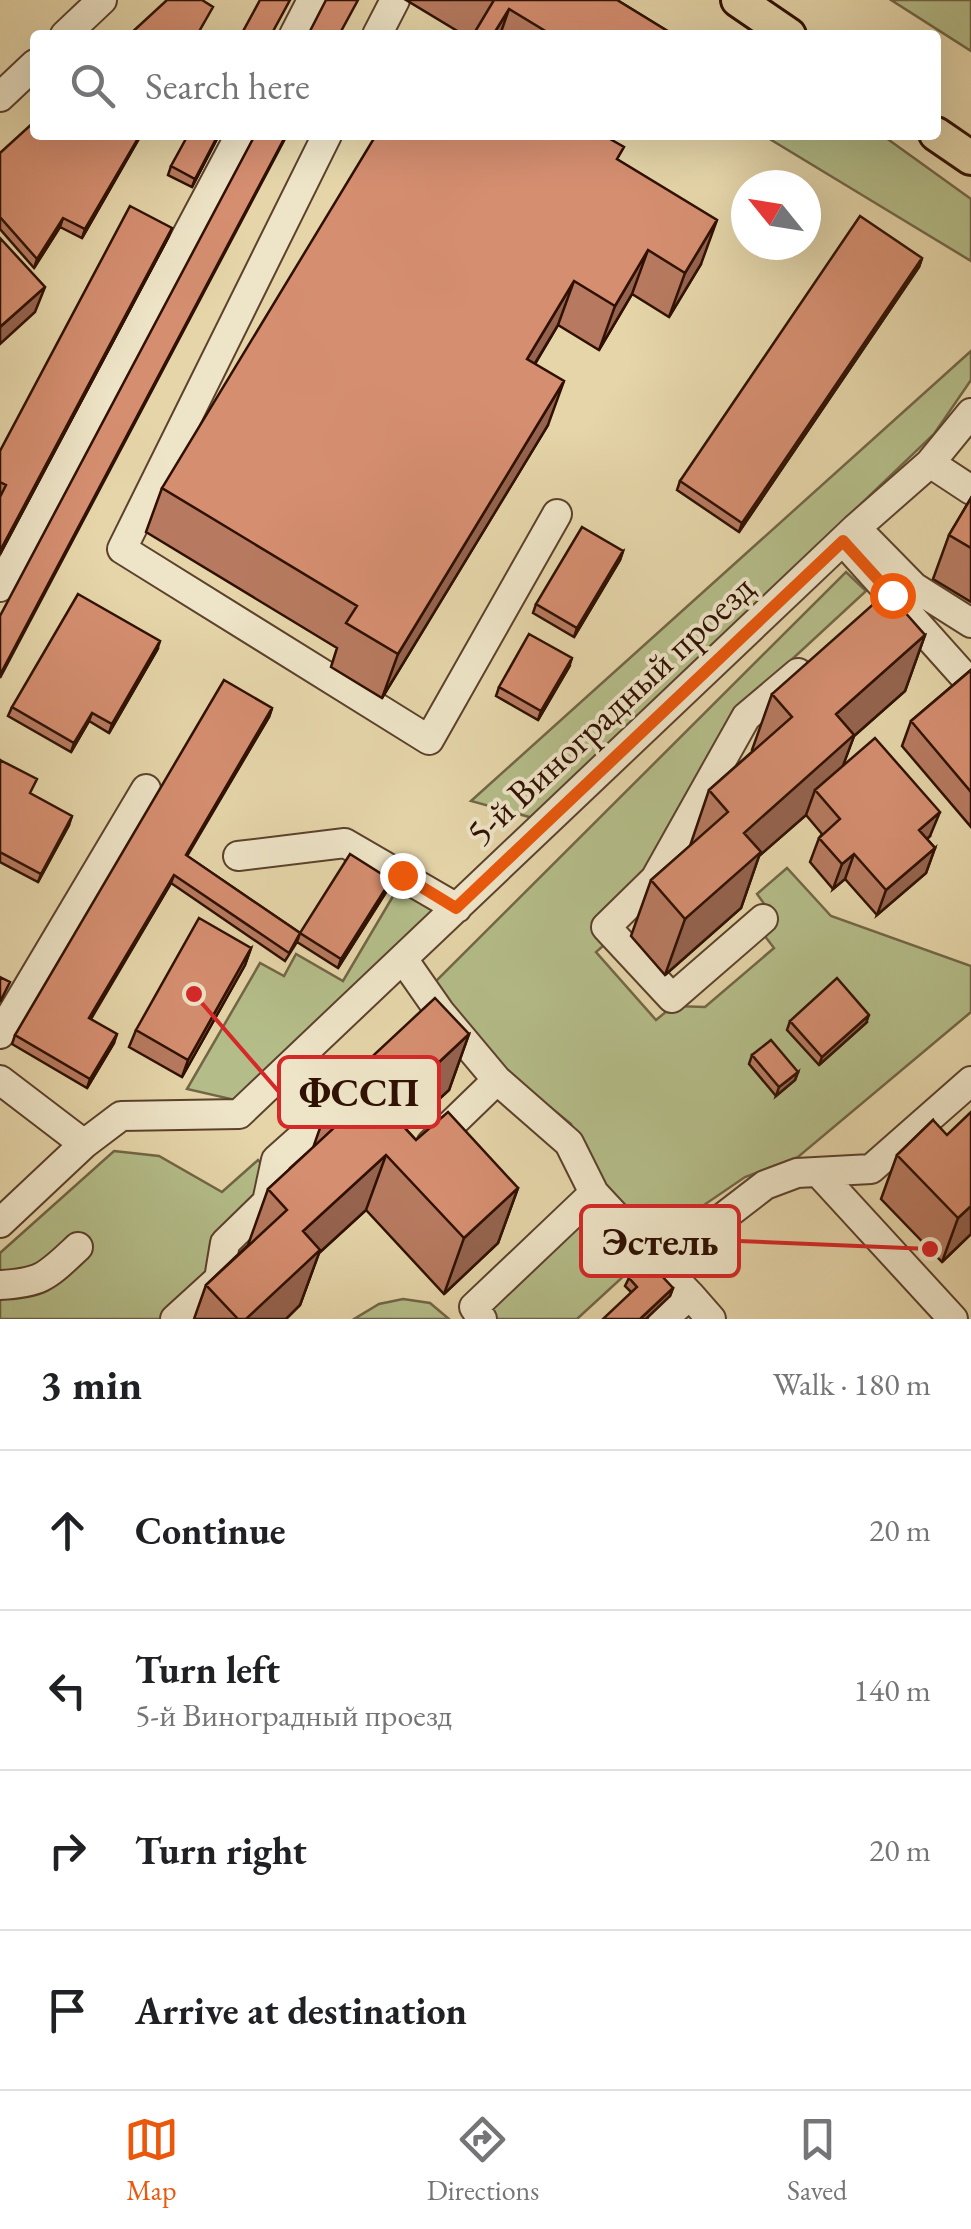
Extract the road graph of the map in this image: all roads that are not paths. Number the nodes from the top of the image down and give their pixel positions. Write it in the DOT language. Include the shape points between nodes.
graph roads {
  1 [pos="102,0"];
  2 [pos="312,0"];
  3 [pos="394,0"];
  4 [pos="738,0"];
  5 [pos="70,30"];
  6 [pos="297,30"];
  7 [pos="379,30"];
  8 [pos="783,30"];
  9 [pos="30,69"];
  10 [pos="0,97"];
  11 [pos="941,137"];
  12 [pos="237,140"];
  13 [pos="326,140"];
  14 [pos="970,156"];
  15 [pos="971,413"];
  16 [pos="930,463"];
  17 [pos="971,490"];
  18 [pos="557,514"];
  19 [pos="850,535"];
  20 [pos="0,587"];
  21 [pos="971,623"];
  22 [pos="819,656"];
  23 [pos="971,684"];
  24 [pos="146,789"];
  25 [pos="238,856"];
  26 [pos="456,908"];
  27 [pos="762,919"];
  28 [pos="403,958"];
  29 [pos="0,1034"];
  30 [pos="372,1074"];
  31 [pos="0,1080"];
  32 [pos="497,1080"];
  33 [pos="971,1080"];
  34 [pos="84,1144"];
  35 [pos="409,1166"];
  36 [pos="818,1172"];
  37 [pos="594,1194"];
  38 [pos="0,1223"];
  39 [pos="78,1248"];
  40 [pos="661,1265"];
  41 [pos="0,1285"];
  42 [pos="690,1295"];
  43 [pos="175,1319"];
  44 [pos="482,1319"];
  45 [pos="664,1319"];
  46 [pos="711,1319"];
  47 [pos="953,1319"];
  1 -- 5 [label="street"];
  2 -- 6 [label="street"];
  3 -- 7 [label="street"];
  4 -- 8 [label="main road"];
  9 -- 10 [label="street"];
  11 -- 14 [label="main road"];
  12 -- 20 [label="street"];
  13 -- 18 [label="street" via="122,549 428,740"];
  15 -- 16 [label="street, 5-й Виноградный проезд"];
  16 -- 17 [label="street"];
  16 -- 19 [label="street, 5-й Виноградный проезд"];
  19 -- 21 [label="street" via="914,588"];
  19 -- 23 [label="street" via="884,601"];
  19 -- 26 [label="street, 5-й Виноградный проезд"];
  22 -- 27 [label="street" via="746,717 655,879 606,928 672,998"];
  24 -- 29 [label="street"];
  25 -- 26 [label="street" via="345,843"];
  26 -- 28 [label="street, 5-й Виноградный проезд"];
  28 -- 32 [label="street" via="433,1018"];
  28 -- 34 [label="street, 5-й Виноградный проезд" via="239,1114 121,1116"];
  30 -- 43 [label="street" via="276,1160 267,1202 225,1243 219,1279"];
  31 -- 34 [label="street"];
  32 -- 35 [label="street"];
  32 -- 37 [label="street" via="569,1143"];
  33 -- 36 [label="street" via="871,1169"];
  34 -- 38 [label="street, 5-й Виноградный проезд"];
  36 -- 40 [label="street" via="797,1172 765,1185"];
  36 -- 47 [label="street"];
  37 -- 40 [label="street"];
  37 -- 44 [label="street" via="474,1307"];
  39 -- 41 [label="street" via="31,1284"];
  40 -- 42 [label="street"];
  42 -- 45 [label="street"];
  42 -- 46 [label="street"];
}
